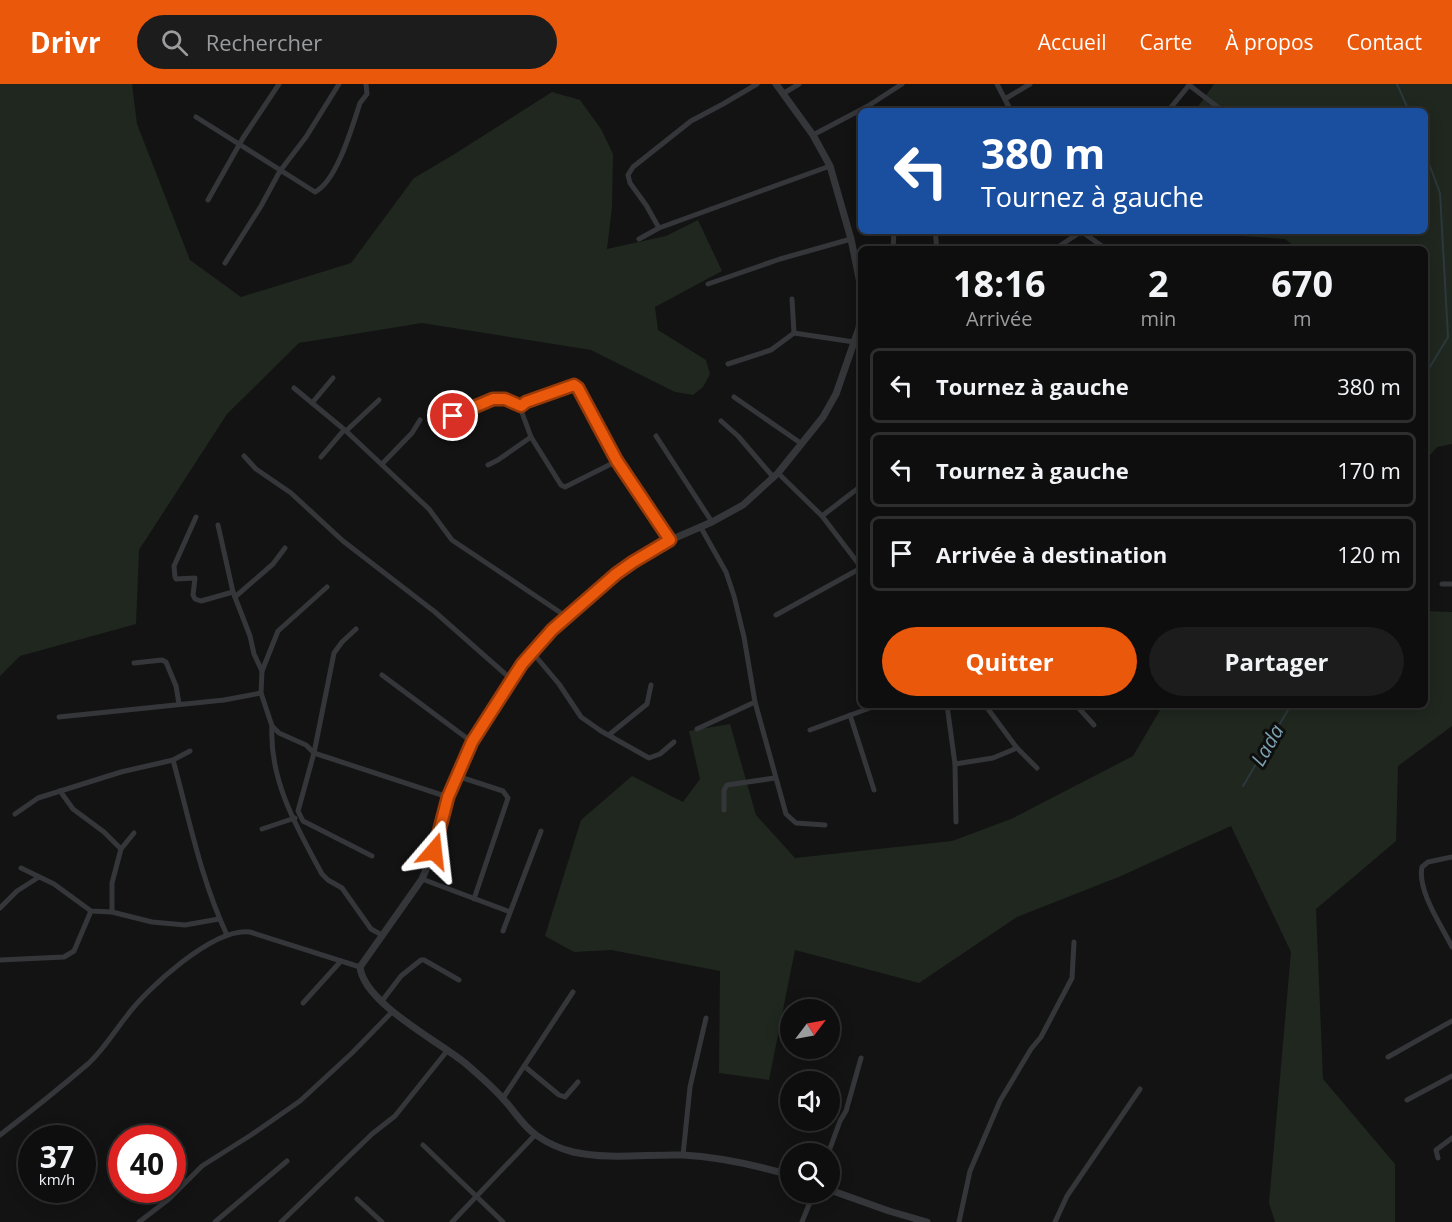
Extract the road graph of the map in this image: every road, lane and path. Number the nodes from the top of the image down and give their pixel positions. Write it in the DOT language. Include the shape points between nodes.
graph roads {
  1 [pos="279,84"];
  2 [pos="339,84"];
  3 [pos="366,84"];
  4 [pos="757,84"];
  5 [pos="777,84"];
  6 [pos="800,84"];
  7 [pos="902,84"];
  8 [pos="997,84"];
  9 [pos="1030,84"];
  10 [pos="1189,85"];
  11 [pos="784,93"];
  12 [pos="1005,99"];
  13 [pos="870,108"];
  14 [pos="1010,108"];
  15 [pos="1170,108"];
  16 [pos="1219,108"];
  17 [pos="858,114"];
  18 [pos="196,117"];
  19 [pos="813,135"];
  20 [pos="240,145"];
  21 [pos="830,166"];
  22 [pos="280,171"];
  23 [pos="208,200"];
  24 [pos="659,228"];
  25 [pos="1077,234"];
  26 [pos="1084,234"];
  27 [pos="851,238"];
  28 [pos="639,239"];
  29 [pos="1065,246"];
  30 [pos="1102,246"];
  31 [pos="858,261"];
  32 [pos="225,263"];
  33 [pos="708,284"];
  34 [pos="792,299"];
  35 [pos="858,331"];
  36 [pos="794,333"];
  37 [pos="854,343"];
  38 [pos="858,347"];
  39 [pos="728,364"];
  40 [pos="333,378"];
  41 [pos="294,388"];
  42 [pos="734,397"];
  43 [pos="379,399"];
  44 [pos="312,403"];
  45 [pos="521,406"];
  46 [pos="453,416"];
  47 [pos="420,420"];
  48 [pos="721,422"];
  49 [pos="345,430"];
  50 [pos="656,436"];
  51 [pos="531,437"];
  52 [pos="802,444"];
  53 [pos="244,456"];
  54 [pos="321,456"];
  55 [pos="617,461"];
  56 [pos="382,464"];
  57 [pos="488,465"];
  58 [pos="776,475"];
  59 [pos="858,488"];
  60 [pos="822,516"];
  61 [pos="196,517"];
  62 [pos="712,522"];
  63 [pos="218,525"];
  64 [pos="700,526"];
  65 [pos="670,540"];
  66 [pos="285,548"];
  67 [pos="858,564"];
  68 [pos="858,570"];
  69 [pos="1442,584"];
  70 [pos="1452,584"];
  71 [pos="327,587"];
  72 [pos="234,594"];
  73 [pos="776,615"];
  74 [pos="567,618"];
  75 [pos="356,629"];
  76 [pos="532,652"];
  77 [pos="134,663"];
  78 [pos="262,671"];
  79 [pos="382,675"];
  80 [pos="512,679"];
  81 [pos="651,685"];
  82 [pos="261,693"];
  83 [pos="755,702"];
  84 [pos="178,704"];
  85 [pos="870,708"];
  86 [pos="947,708"];
  87 [pos="987,708"];
  88 [pos="1079,708"];
  89 [pos="850,715"];
  90 [pos="58,717"];
  91 [pos="1094,725"];
  92 [pos="272,726"];
  93 [pos="697,729"];
  94 [pos="810,730"];
  95 [pos="610,734"];
  96 [pos="472,742"];
  97 [pos="674,742"];
  98 [pos="1017,748"];
  99 [pos="190,751"];
  100 [pos="314,753"];
  101 [pos="173,760"];
  102 [pos="955,764"];
  103 [pos="1037,768"];
  104 [pos="457,776"];
  105 [pos="775,778"];
  106 [pos="874,790"];
  107 [pos="60,791"];
  108 [pos="448,797"];
  109 [pos="724,810"];
  110 [pos="15,814"];
  111 [pos="299,815"];
  112 [pos="292,819"];
  113 [pos="956,822"];
  114 [pos="825,825"];
  115 [pos="262,829"];
  116 [pos="541,831"];
  117 [pos="134,833"];
  118 [pos="121,849"];
  119 [pos="372,856"];
  120 [pos="1452,857"];
  121 [pos="21,868"];
  122 [pos="39,877"];
  123 [pos="422,879"];
  124 [pos="474,899"];
  125 [pos="0,908"];
  126 [pos="91,911"];
  127 [pos="112,912"];
  128 [pos="510,912"];
  129 [pos="219,919"];
  130 [pos="503,931"];
  131 [pos="226,935"];
  132 [pos="382,935"];
  133 [pos="1074,942"];
  134 [pos="1452,947"];
  135 [pos="0,960"];
  136 [pos="341,961"];
  137 [pos="360,967"];
  138 [pos="459,980"];
  139 [pos="573,992"];
  140 [pos="382,1000"];
  141 [pos="303,1003"];
  142 [pos="393,1011"];
  143 [pos="706,1018"];
  144 [pos="1452,1021"];
  145 [pos="447,1051"];
  146 [pos="861,1058"];
  147 [pos="1388,1058"];
  148 [pos="524,1066"];
  149 [pos="1452,1076"];
  150 [pos="578,1082"];
  151 [pos="1140,1089"];
  152 [pos="502,1098"];
  153 [pos="1407,1100"];
  154 [pos="0,1135"];
  155 [pos="535,1135"];
  156 [pos="1452,1138"];
  157 [pos="832,1143"];
  158 [pos="423,1145"];
  159 [pos="683,1155"];
  160 [pos="1438,1158"];
  161 [pos="287,1161"];
  162 [pos="780,1173"];
  163 [pos="840,1193"];
  164 [pos="477,1196"];
  165 [pos="357,1199"];
  166 [pos="810,1203"];
  167 [pos="139,1222"];
  168 [pos="215,1222"];
  169 [pos="281,1222"];
  170 [pos="382,1222"];
  171 [pos="452,1222"];
  172 [pos="503,1222"];
  173 [pos="802,1222"];
  174 [pos="924,1222"];
  175 [pos="959,1222"];
  176 [pos="1055,1222"];
  1 -- 20 [label="street"];
  2 -- 22 [label="street"];
  3 -- 22 [label="street" via="367,94 322,189 308,189"];
  4 -- 24 [label="street" via="691,121 633,167 628,175 630,183"];
  5 -- 11 [label="street"];
  6 -- 11 [label="street"];
  7 -- 13 [label="street"];
  8 -- 12 [label="street"];
  9 -- 12 [label="street"];
  10 -- 15 [label="street"];
  10 -- 16 [label="street"];
  11 -- 19 [label="street"];
  12 -- 14 [label="street"];
  17 -- 19 [label="street"];
  18 -- 20 [label="street"];
  19 -- 21 [label="street"];
  20 -- 22 [label="street"];
  20 -- 23 [label="street"];
  21 -- 24 [label="street"];
  21 -- 27 [label="street"];
  22 -- 32 [label="street"];
  24 -- 28 [label="street"];
  25 -- 29 [label="street"];
  26 -- 30 [label="street"];
  27 -- 31 [label="street"];
  27 -- 33 [label="street"];
  34 -- 36 [label="street"];
  35 -- 37 [label="street"];
  36 -- 37 [label="street"];
  36 -- 39 [label="street" via="771,350"];
  37 -- 38 [label="street"];
  37 -- 52 [label="street" via="836,394"];
  40 -- 44 [label="street"];
  41 -- 44 [label="street"];
  42 -- 52 [label="street"];
  43 -- 49 [label="street"];
  44 -- 49 [label="street"];
  45 -- 46 [label="street" via="493,399"];
  45 -- 51 [label="street"];
  45 -- 55 [label="street" via="574,385"];
  47 -- 56 [label="street"];
  48 -- 58 [label="street"];
  49 -- 54 [label="street"];
  49 -- 56 [label="street"];
  50 -- 62 [label="street"];
  51 -- 55 [label="street" via="557,481 566,487"];
  51 -- 57 [label="street"];
  52 -- 58 [label="street"];
  53 -- 80 [label="street"];
  55 -- 65 [label="street"];
  56 -- 74 [label="street" via="429,509 452,540"];
  58 -- 60 [label="street"];
  58 -- 62 [label="street" via="743,505"];
  59 -- 60 [label="street"];
  60 -- 67 [label="street"];
  61 -- 72 [label="street" via="174,566 175,577 195,578 193,595 201,601"];
  62 -- 64 [label="street"];
  63 -- 72 [label="street"];
  64 -- 65 [label="street"];
  64 -- 83 [label="street" via="726,572 744,637"];
  65 -- 74 [label="street" via="633,562"];
  66 -- 72 [label="street" via="273,564"];
  68 -- 73 [label="street"];
  69 -- 70 [label="street"];
  71 -- 78 [label="street" via="278,631"];
  72 -- 78 [label="street"];
  74 -- 76 [label="street"];
  75 -- 100 [label="street" via="334,653"];
  76 -- 80 [label="street"];
  76 -- 95 [label="street" via="581,717"];
  77 -- 84 [label="street" via="166,662 176,686"];
  78 -- 82 [label="street"];
  79 -- 96 [label="street"];
  80 -- 96 [label="street"];
  81 -- 95 [label="street" via="646,704"];
  82 -- 84 [label="street"];
  82 -- 92 [label="street"];
  83 -- 93 [label="street"];
  83 -- 105 [label="street"];
  84 -- 90 [label="street"];
  85 -- 89 [label="street"];
  86 -- 102 [label="street"];
  87 -- 98 [label="street"];
  88 -- 91 [label="street"];
  89 -- 94 [label="street"];
  89 -- 106 [label="street"];
  92 -- 100 [label="street"];
  92 -- 112 [label="street" via="279,784"];
  95 -- 97 [label="street" via="649,758"];
  96 -- 104 [label="street"];
  98 -- 102 [label="street" via="993,758"];
  98 -- 103 [label="street"];
  99 -- 101 [label="street"];
  100 -- 108 [label="street"];
  100 -- 111 [label="street"];
  101 -- 107 [label="street"];
  101 -- 129 [label="street"];
  102 -- 113 [label="street"];
  104 -- 108 [label="street"];
  104 -- 124 [label="street" via="503,791 508,798"];
  105 -- 109 [label="street" via="727,784"];
  105 -- 114 [label="street" via="786,814 796,823"];
  107 -- 110 [label="street" via="38,798"];
  107 -- 118 [label="street" via="73,809"];
  108 -- 123 [label="street"];
  111 -- 112 [label="street"];
  111 -- 119 [label="street" via="303,821"];
  112 -- 115 [label="street"];
  112 -- 132 [label="street" via="322,873 342,888 371,929"];
  116 -- 128 [label="street"];
  117 -- 118 [label="street"];
  118 -- 127 [label="street" via="112,883"];
  120 -- 134 [label="street" via="1428,862 1420,876"];
  121 -- 122 [label="street"];
  122 -- 125 [label="street"];
  122 -- 126 [label="street"];
  123 -- 124 [label="street"];
  123 -- 132 [label="street"];
  124 -- 128 [label="street"];
  126 -- 127 [label="street"];
  126 -- 135 [label="street" via="70,954"];
  127 -- 129 [label="street" via="185,925"];
  128 -- 130 [label="street"];
  129 -- 131 [label="street"];
  131 -- 136 [label="street" via="250,932"];
  131 -- 154 [label="street" via="181,963 150,990 90,1061"];
  132 -- 137 [label="street"];
  133 -- 175 [label="street" via="1071,978 1041,1037 1000,1101 970,1172"];
  136 -- 137 [label="street"];
  136 -- 141 [label="street"];
  137 -- 140 [label="street" via="361,977"];
  138 -- 140 [label="street" via="421,960 401,976"];
  139 -- 148 [label="street"];
  140 -- 142 [label="street"];
  142 -- 145 [label="street"];
  142 -- 167 [label="street" via="300,1101 202,1166"];
  143 -- 159 [label="street" via="690,1087"];
  144 -- 147 [label="street"];
  145 -- 152 [label="street"];
  145 -- 169 [label="street" via="395,1116"];
  146 -- 157 [label="street" via="846,1112"];
  148 -- 150 [label="street" via="565,1097"];
  148 -- 152 [label="street"];
  149 -- 153 [label="street"];
  151 -- 176 [label="street" via="1067,1196"];
  152 -- 155 [label="street"];
  155 -- 159 [label="street" via="573,1152 595,1155"];
  155 -- 164 [label="street"];
  156 -- 160 [label="street" via="1436,1150"];
  158 -- 164 [label="street"];
  159 -- 162 [label="street" via="722,1159"];
  161 -- 168 [label="street"];
  163 -- 174 [label="street"];
  164 -- 171 [label="street"];
  164 -- 172 [label="street"];
  165 -- 170 [label="street"];
  166 -- 173 [label="street"];
}
